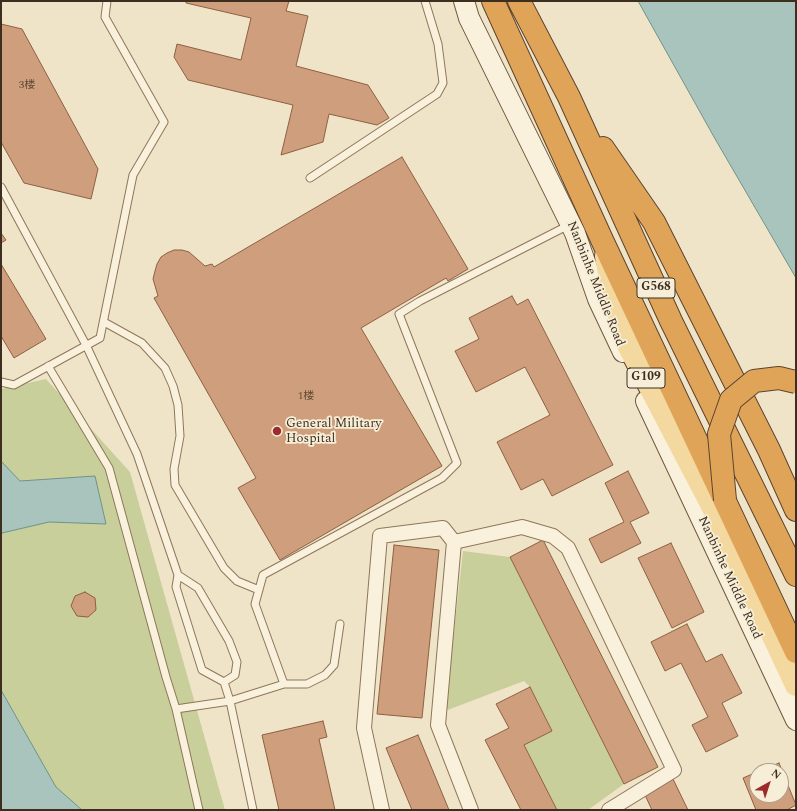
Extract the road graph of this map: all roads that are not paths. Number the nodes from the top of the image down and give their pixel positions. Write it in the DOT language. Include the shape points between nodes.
graph roads {
  1 [pos="106,1"];
  2 [pos="425,1"];
  3 [pos="464,1"];
  4 [pos="493,1"];
  5 [pos="519,1"];
  6 [pos="568,97"];
  7 [pos="310,178"];
  8 [pos="1,188"];
  9 [pos="570,224"];
  10 [pos="104,322"];
  11 [pos="86,345"];
  12 [pos="48,366"];
  13 [pos="1,382"];
  14 [pos="796,382"];
  15 [pos="718,503"];
  16 [pos="796,510"];
  17 [pos="454,542"];
  18 [pos="796,574"];
  19 [pos="178,575"];
  20 [pos="259,590"];
  21 [pos="340,624"];
  22 [pos="796,652"];
  23 [pos="224,682"];
  24 [pos="284,684"];
  25 [pos="796,685"];
  26 [pos="230,701"];
  27 [pos="176,709"];
  28 [pos="796,720"];
  29 [pos="199,810"];
  30 [pos="253,810"];
  31 [pos="382,810"];
  32 [pos="471,810"];
  33 [pos="609,810"];
  1 -- 10 [label="lane" via="105,17 164,122 133,175"];
  2 -- 7 [label="lane" via="438,44 443,77 437,94"];
  3 -- 9 [label="street, Nanbinhe Middle Road" via="469,18"];
  4 -- 15 [label="highway, Nanbinhe Middle Road / G568"];
  5 -- 6 [label="highway, G568"];
  6 -- 16 [label="highway" via="654,222 769,450"];
  6 -- 18 [label="highway, G568" via="671,321"];
  8 -- 11 [label="lane"];
  9 -- 20 [label="lane" via="399,314 457,463 442,478 263,575"];
  9 -- 28 [label="street, Nanbinhe Middle Road" via="598,299"];
  10 -- 11 [label="lane" via="100,338"];
  10 -- 20 [label="lane" via="142,343 165,368 178,406 180,436 174,469 175,485 224,568 237,581"];
  11 -- 12 [label="lane"];
  11 -- 19 [label="lane" via="137,454"];
  12 -- 13 [label="lane" via="14,385"];
  12 -- 27 [label="lane" via="109,468"];
  14 -- 15 [label="highway, bridge" via="779,378 754,381 731,400 720,434"];
  15 -- 22 [label="highway, Nanbinhe Middle Road / G568"];
  15 -- 25 [label="main road"];
  17 -- 31 [label="street" via="443,528 380,536 364,728"];
  17 -- 32 [label="street" via="438,725"];
  17 -- 33 [label="street" via="522,527 553,536 568,548 674,770"];
  19 -- 23 [label="lane" via="176,587 202,670"];
  19 -- 23 [label="lane" via="198,588 229,641 237,662 235,675"];
  20 -- 24 [label="lane" via="255,604"];
  21 -- 24 [label="lane" via="334,665 324,676 307,684"];
  23 -- 26 [label="lane"];
  24 -- 26 [label="lane"];
  26 -- 27 [label="lane"];
  26 -- 30 [label="lane"];
  27 -- 29 [label="lane"];
}
